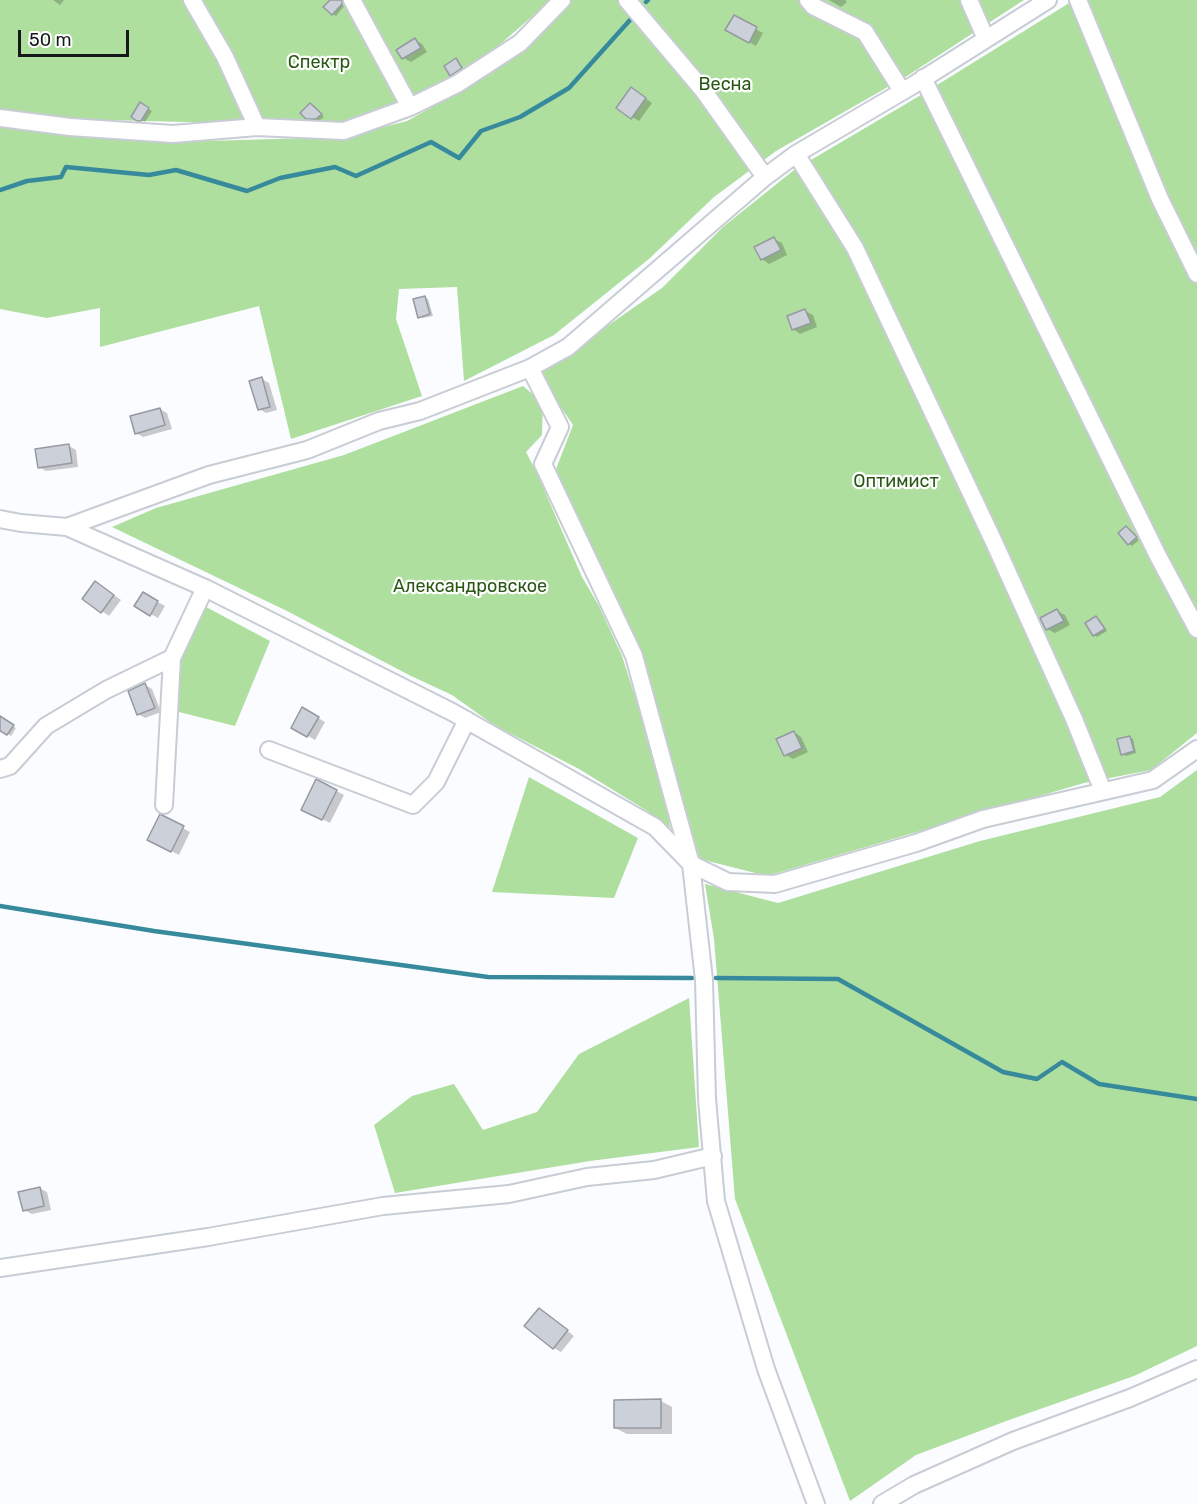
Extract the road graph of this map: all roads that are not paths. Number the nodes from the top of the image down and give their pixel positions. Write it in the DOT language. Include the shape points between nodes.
graph roads {
  1 [pos="192,0"];
  2 [pos="352,0"];
  3 [pos="561,0"];
  4 [pos="627,0"];
  5 [pos="808,0"];
  6 [pos="969,0"];
  7 [pos="1048,0"];
  8 [pos="1078,0"];
  9 [pos="986,39"];
  10 [pos="924,78"];
  11 [pos="902,91"];
  12 [pos="410,107"];
  13 [pos="0,118"];
  14 [pos="257,127"];
  15 [pos="795,154"];
  16 [pos="765,177"];
  17 [pos="1197,274"];
  18 [pos="530,368"];
  19 [pos="0,519"];
  20 [pos="67,527"];
  21 [pos="205,588"];
  22 [pos="1197,629"];
  23 [pos="172,658"];
  24 [pos="467,720"];
  25 [pos="1197,749"];
  26 [pos="269,750"];
  27 [pos="0,769"];
  28 [pos="1103,791"];
  29 [pos="164,805"];
  30 [pos="691,864"];
  31 [pos="713,1156"];
  32 [pos="0,1268"];
  33 [pos="1197,1369"];
  34 [pos="816,1504"];
  35 [pos="882,1504"];
  1 -- 14 [label="street" via="225,57"];
  2 -- 12 [label="street"];
  3 -- 12 [label="street" via="520,43 457,84"];
  4 -- 16 [label="street" via="704,90"];
  5 -- 11 [label="street" via="866,32"];
  6 -- 9 [label="street"];
  7 -- 9 [label="street"];
  8 -- 17 [label="street" via="1160,199"];
  9 -- 10 [label="street"];
  10 -- 11 [label="street"];
  10 -- 22 [label="street"];
  11 -- 15 [label="street"];
  12 -- 14 [label="street" via="344,131"];
  13 -- 14 [label="street" via="172,134"];
  15 -- 16 [label="street"];
  15 -- 28 [label="street" via="855,248 993,540"];
  16 -- 18 [label="street" via="568,347"];
  18 -- 20 [label="street" via="307,450 209,475"];
  18 -- 30 [label="street" via="560,427 543,464 634,656"];
  19 -- 20 [label="street"];
  20 -- 21 [label="street"];
  21 -- 23 [label="street"];
  21 -- 24 [label="street"];
  23 -- 27 [label="street" via="106,690 46,726 10,766"];
  23 -- 29 [label="street"];
  24 -- 26 [label="street" via="436,782 413,805"];
  24 -- 30 [label="street" via="655,827"];
  25 -- 28 [label="street" via="1154,780"];
  28 -- 30 [label="street" via="983,819 775,884 728,882"];
  30 -- 31 [label="street" via="704,980 707,1099"];
  31 -- 32 [label="street" via="509,1194 383,1206"];
  31 -- 34 [label="street" via="719,1212 766,1369"];
  33 -- 35 [label="street" via="1013,1441 914,1485"];
}
